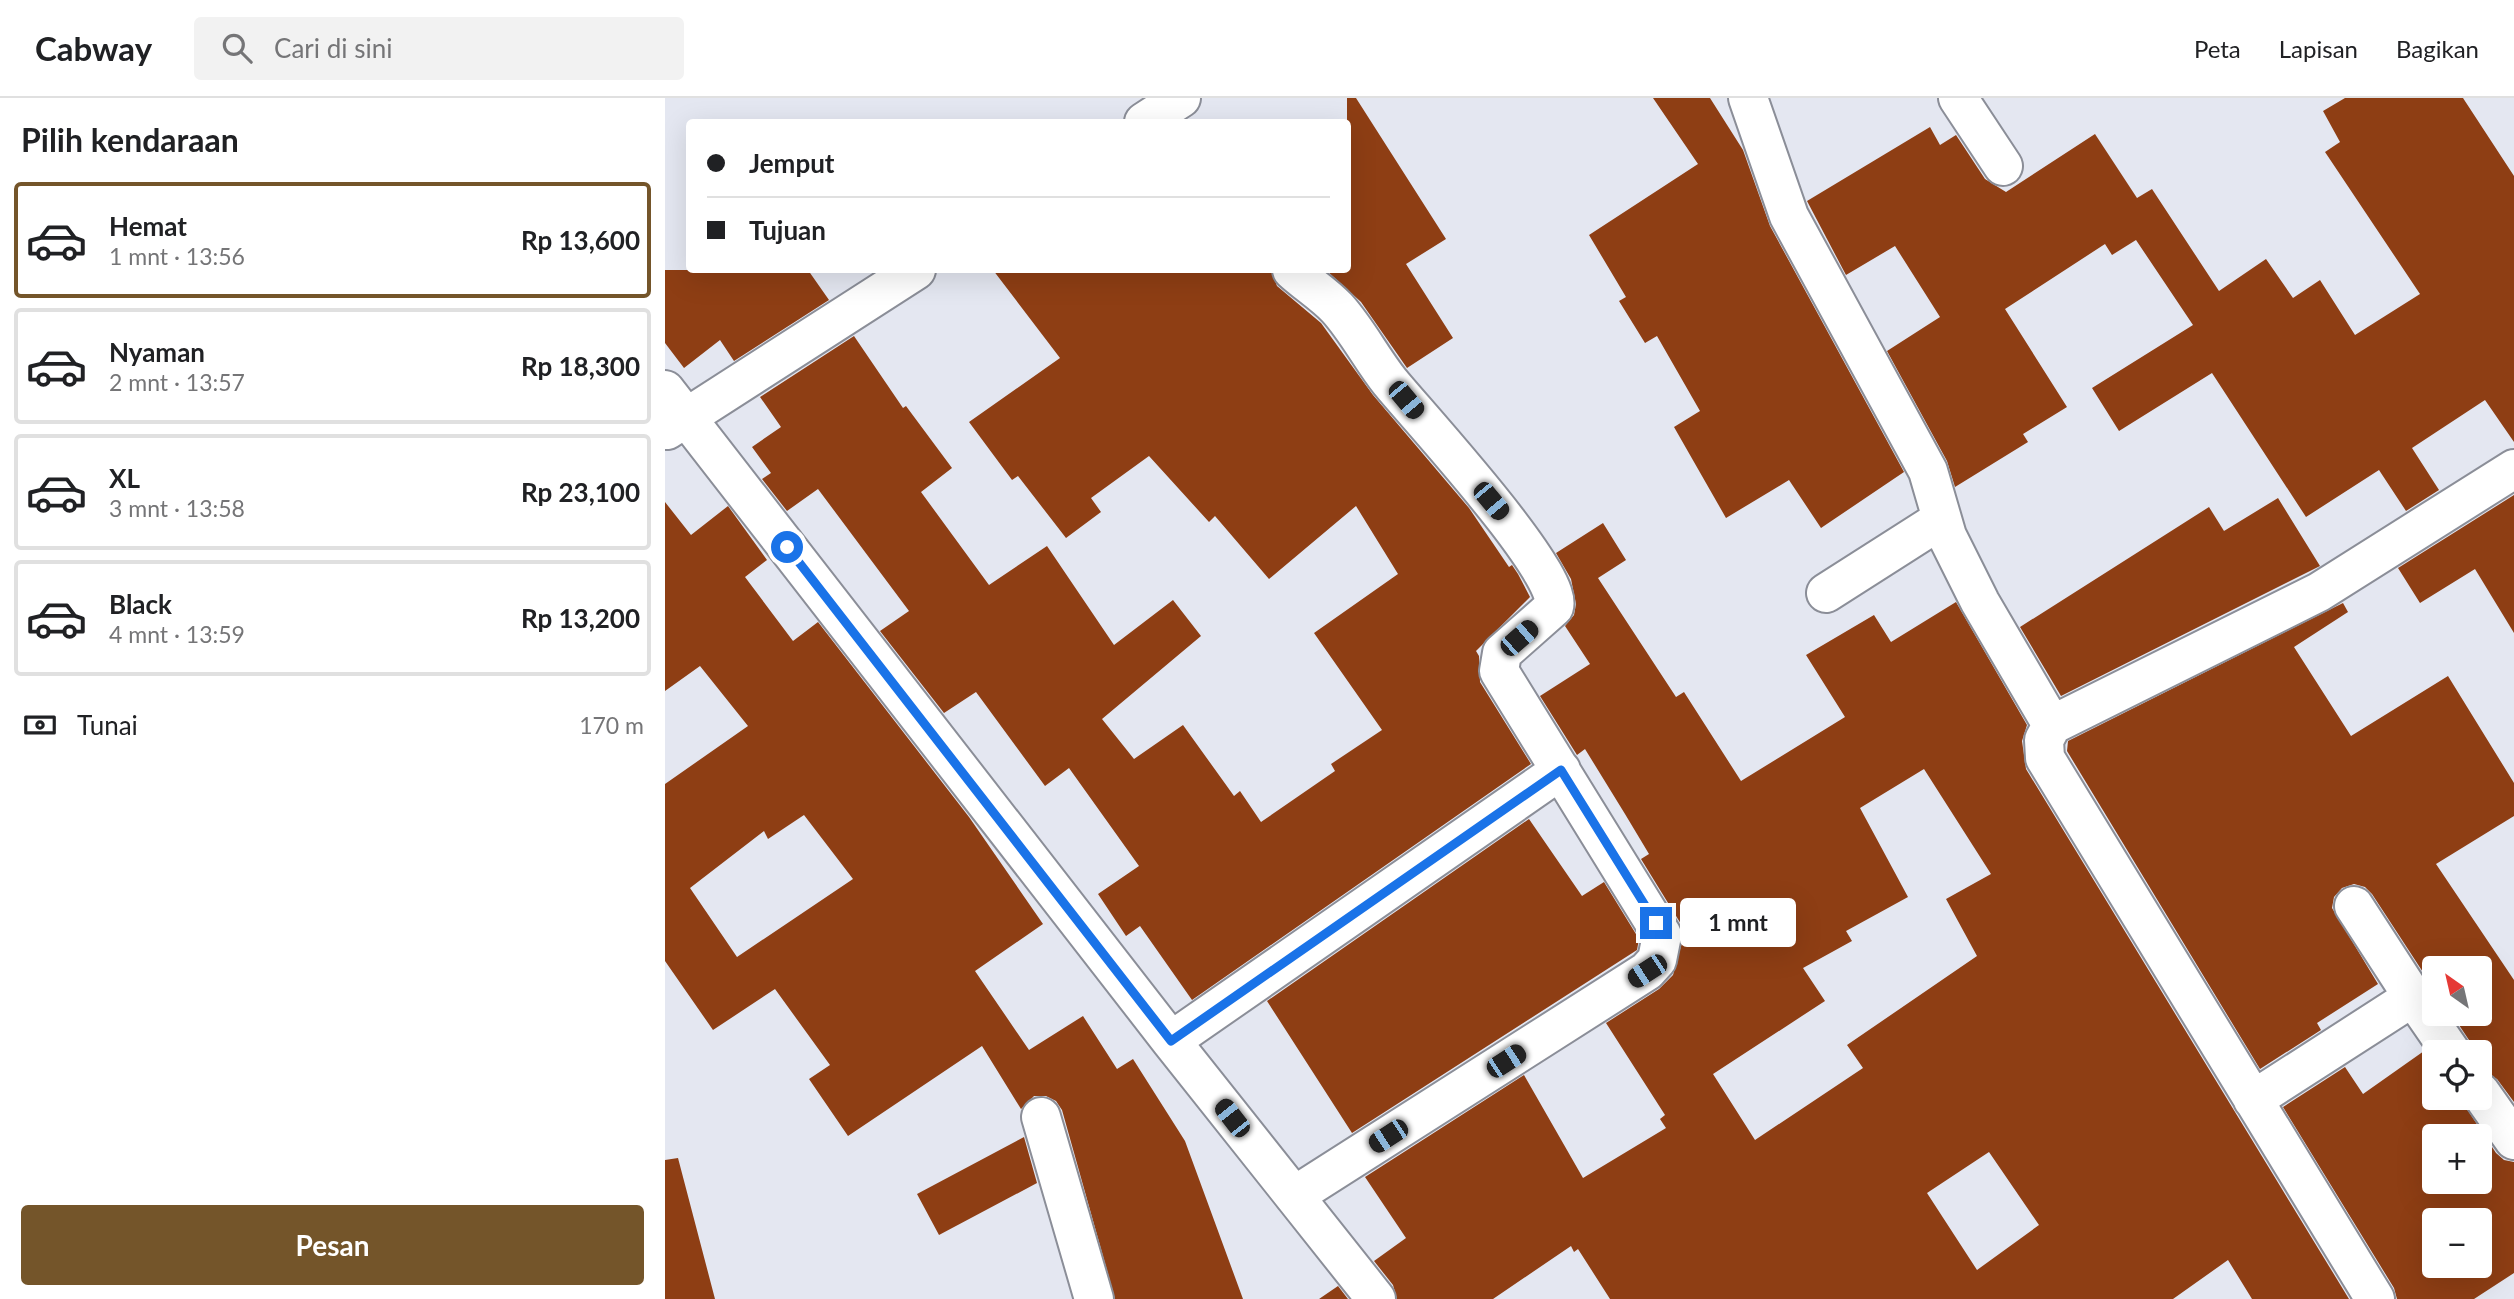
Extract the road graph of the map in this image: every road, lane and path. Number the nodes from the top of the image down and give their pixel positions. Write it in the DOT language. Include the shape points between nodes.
graph roads {
  1 [pos="1748,98"];
  2 [pos="1958,98"];
  3 [pos="2003,166"];
  4 [pos="911,273"];
  5 [pos="1296,273"];
  6 [pos="672,413"];
  7 [pos="2514,469"];
  8 [pos="1942,519"];
  9 [pos="1826,593"];
  10 [pos="2052,725"];
  11 [pos="1561,770"];
  12 [pos="2354,906"];
  13 [pos="2413,997"];
  14 [pos="2443,1040"];
  15 [pos="1171,1041"];
  16 [pos="2253,1100"];
  17 [pos="2492,1109"];
  18 [pos="1041,1117"];
  19 [pos="2514,1140"];
  20 [pos="1294,1196"];
  21 [pos="1094,1299"];
  22 [pos="1376,1299"];
  23 [pos="2375,1299"];
  1 -- 8 [label="street" via="1789,216 1928,471"];
  2 -- 3 [label="street"];
  4 -- 6 [label="street"];
  5 -- 11 [label="street" via="1337,308 1389,380 1508,521 1552,588 1553,607 1502,653 1499,671"];
  6 -- 15 [label="street"];
  7 -- 10 [label="street" via="2319,592"];
  8 -- 9 [label="street"];
  8 -- 10 [label="street" via="1980,602"];
  10 -- 16 [label="street" via="2044,740 2045,758"];
  11 -- 15 [label="street"];
  11 -- 20 [label="street" via="1656,923 1662,935 1657,960 1647,971"];
  12 -- 13 [label="street"];
  13 -- 14 [label="street"];
  13 -- 16 [label="street"];
  15 -- 20 [label="street"];
  16 -- 23 [label="street"];
  17 -- 19 [label="street"];
  18 -- 21 [label="street"];
  20 -- 22 [label="street"];
}
